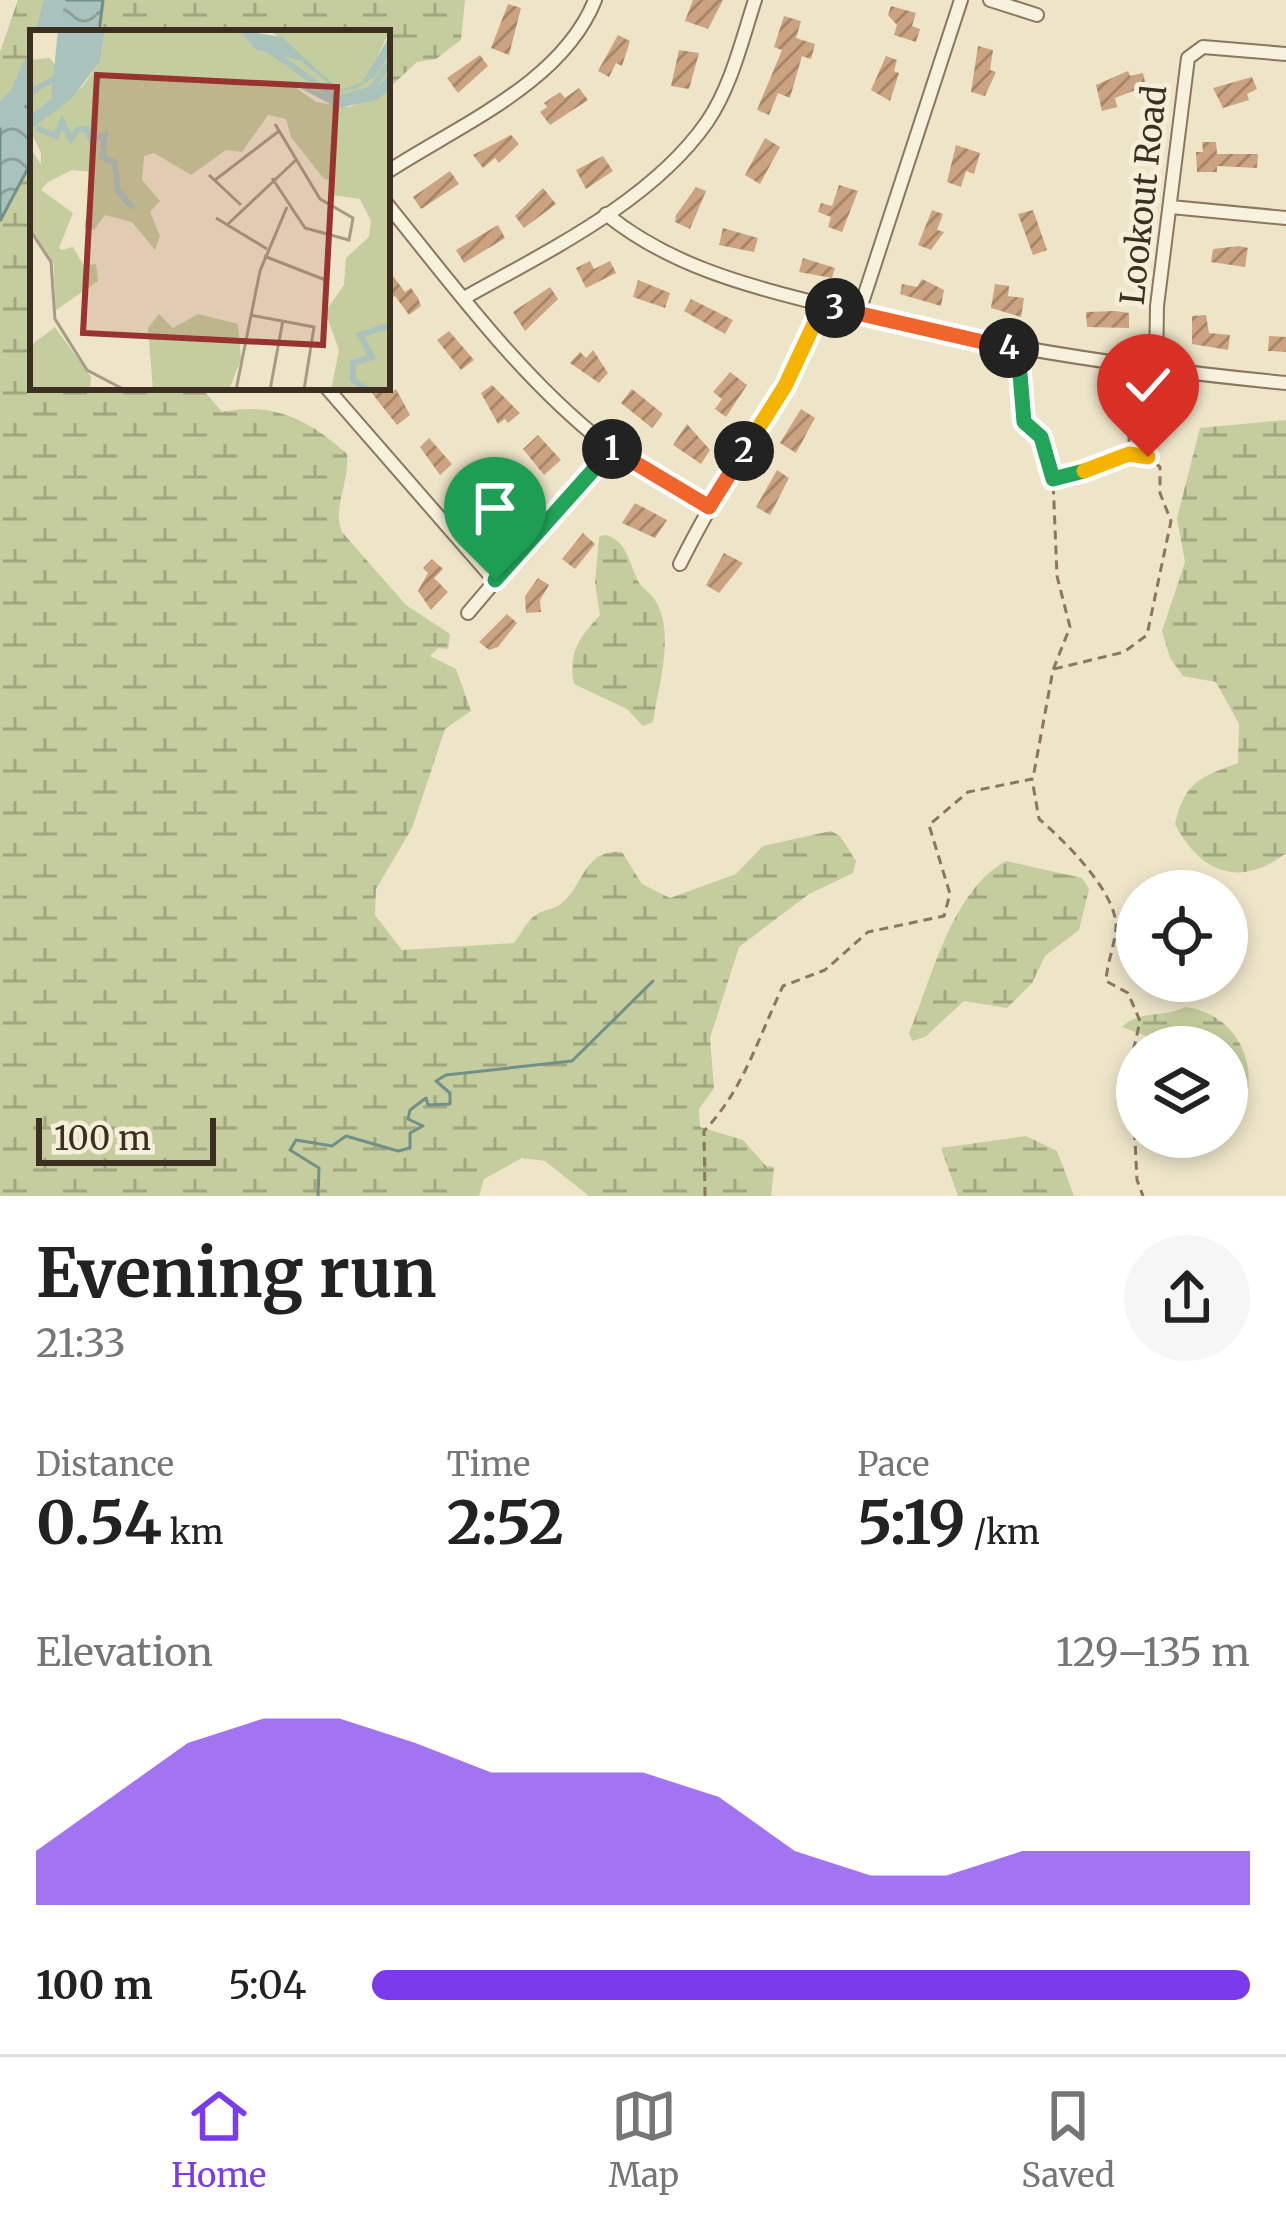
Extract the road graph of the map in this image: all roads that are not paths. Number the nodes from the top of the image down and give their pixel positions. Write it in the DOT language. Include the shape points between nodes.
graph roads {
  1 [pos="596,0"];
  2 [pos="755,0"];
  3 [pos="961,0"];
  4 [pos="990,0"];
  5 [pos="1037,15"];
  6 [pos="1286,54"];
  7 [pos="390,170"];
  8 [pos="1171,207"];
  9 [pos="390,208"];
  10 [pos="606,214"];
  11 [pos="1286,218"];
  12 [pos="466,297"];
  13 [pos="823,305"];
  14 [pos="859,315"];
  15 [pos="1156,370"];
  16 [pos="1286,383"];
  17 [pos="329,390"];
  18 [pos="609,447"];
  19 [pos="709,507"];
  20 [pos="680,564"];
  21 [pos="495,580"];
  22 [pos="468,613"];
  1 -- 7 [label="street" via="578,36 544,70"];
  2 -- 10 [label="street" via="707,122"];
  3 -- 14 [label="street"];
  4 -- 5 [label="street"];
  6 -- 8 [label="street, Lookout Road" via="1203,47 1188,58"];
  8 -- 11 [label="street"];
  8 -- 15 [label="street, Lookout Road"];
  9 -- 12 [label="street"];
  10 -- 12 [label="street"];
  10 -- 13 [label="street" via="692,267"];
  12 -- 18 [label="street" via="530,373"];
  13 -- 14 [label="street"];
  13 -- 19 [label="street" via="785,386"];
  14 -- 15 [label="street"];
  15 -- 16 [label="street"];
  17 -- 21 [label="street"];
  18 -- 19 [label="street"];
  18 -- 21 [label="street"];
  19 -- 20 [label="street"];
  21 -- 22 [label="street"];
}
